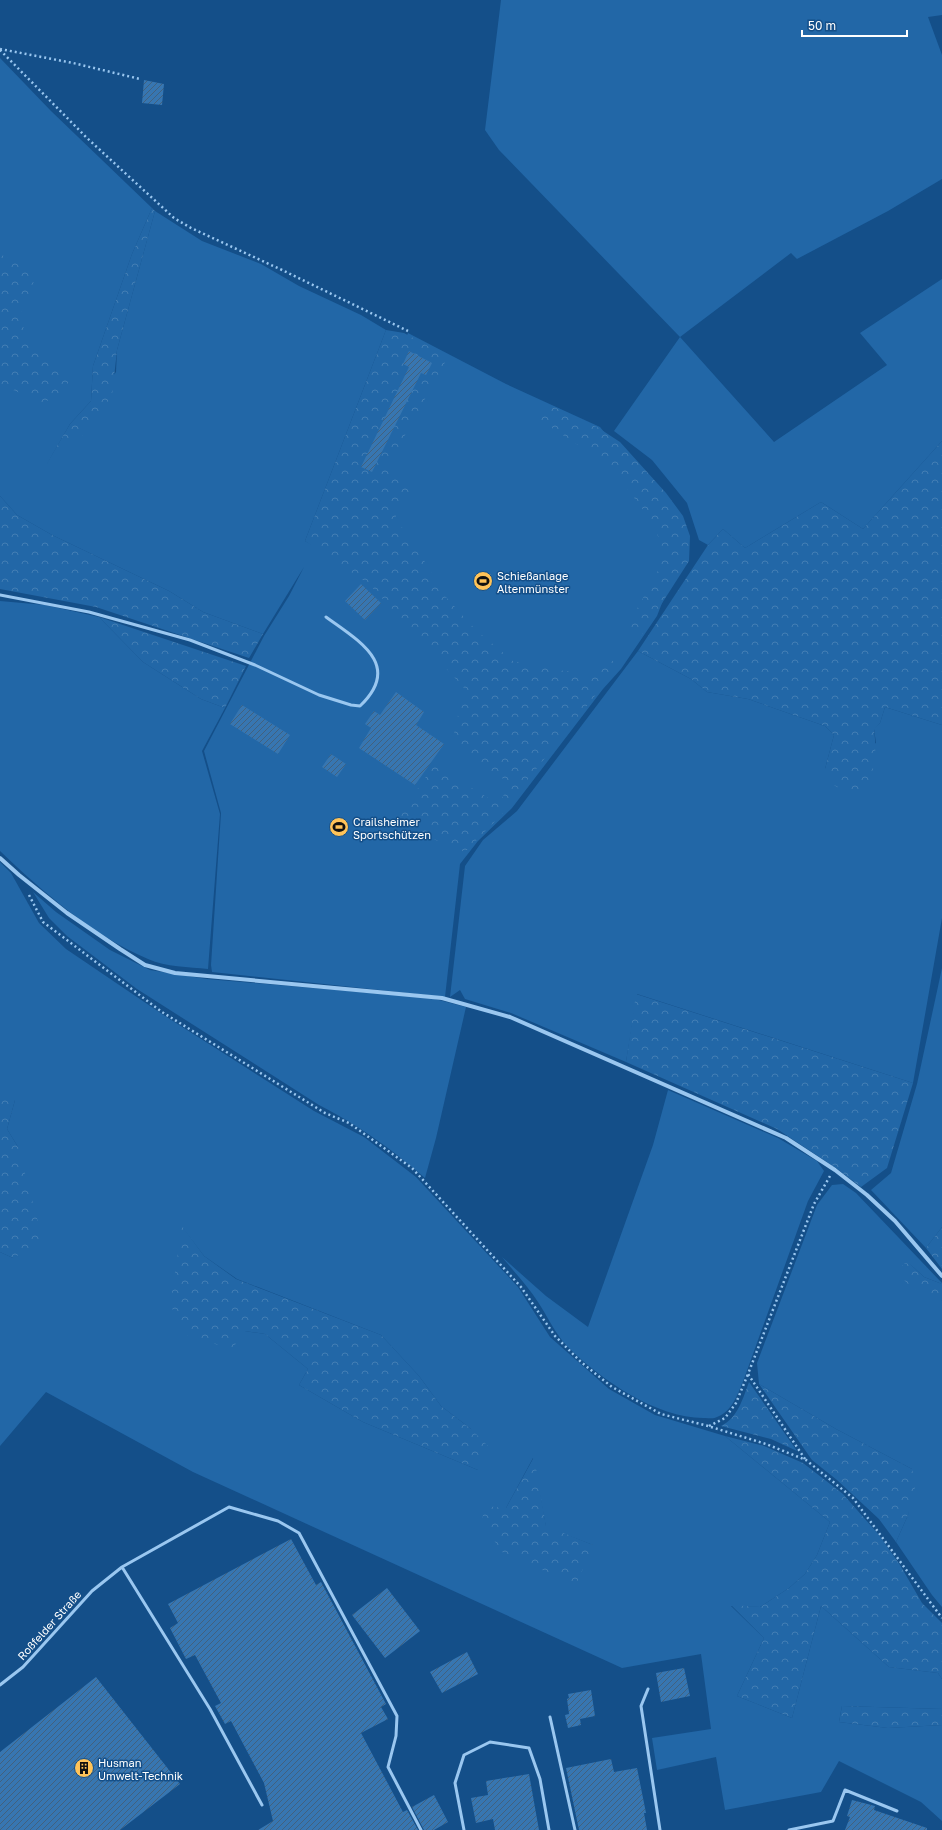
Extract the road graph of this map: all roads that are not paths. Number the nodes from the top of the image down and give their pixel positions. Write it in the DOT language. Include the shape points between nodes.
graph roads {
  1 [pos="0,595"];
  2 [pos="326,617"];
  3 [pos="0,858"];
  4 [pos="942,1276"];
  5 [pos="122,1567"];
  6 [pos="0,1685"];
  7 [pos="648,1689"];
  8 [pos="550,1717"];
  9 [pos="262,1805"];
  10 [pos="896,1811"];
  11 [pos="421,1830"];
  12 [pos="464,1830"];
  13 [pos="549,1830"];
  14 [pos="575,1830"];
  15 [pos="660,1830"];
  16 [pos="789,1830"];
  1 -- 2 [label="lane" via="89,612 190,640 255,665 320,695 360,706 379,679 378,665 361,642"];
  3 -- 4 [label="street" via="67,913 145,964 175,973 442,998 510,1017 786,1138 835,1170 867,1195 895,1221"];
  5 -- 6 [label="lane, Roßfelder Straße" via="92,1591 23,1667"];
  5 -- 9 [label="lane" via="210,1709"];
  5 -- 11 [label="lane, Roßfelder Straße" via="229,1507 278,1521 299,1533 397,1716 396,1736 388,1767"];
  7 -- 15 [label="lane" via="641,1706"];
  8 -- 14 [label="lane"];
  10 -- 16 [label="lane" via="845,1790 833,1821"];
  12 -- 13 [label="lane" via="455,1783 464,1755 490,1742 529,1748 540,1779"];
}
